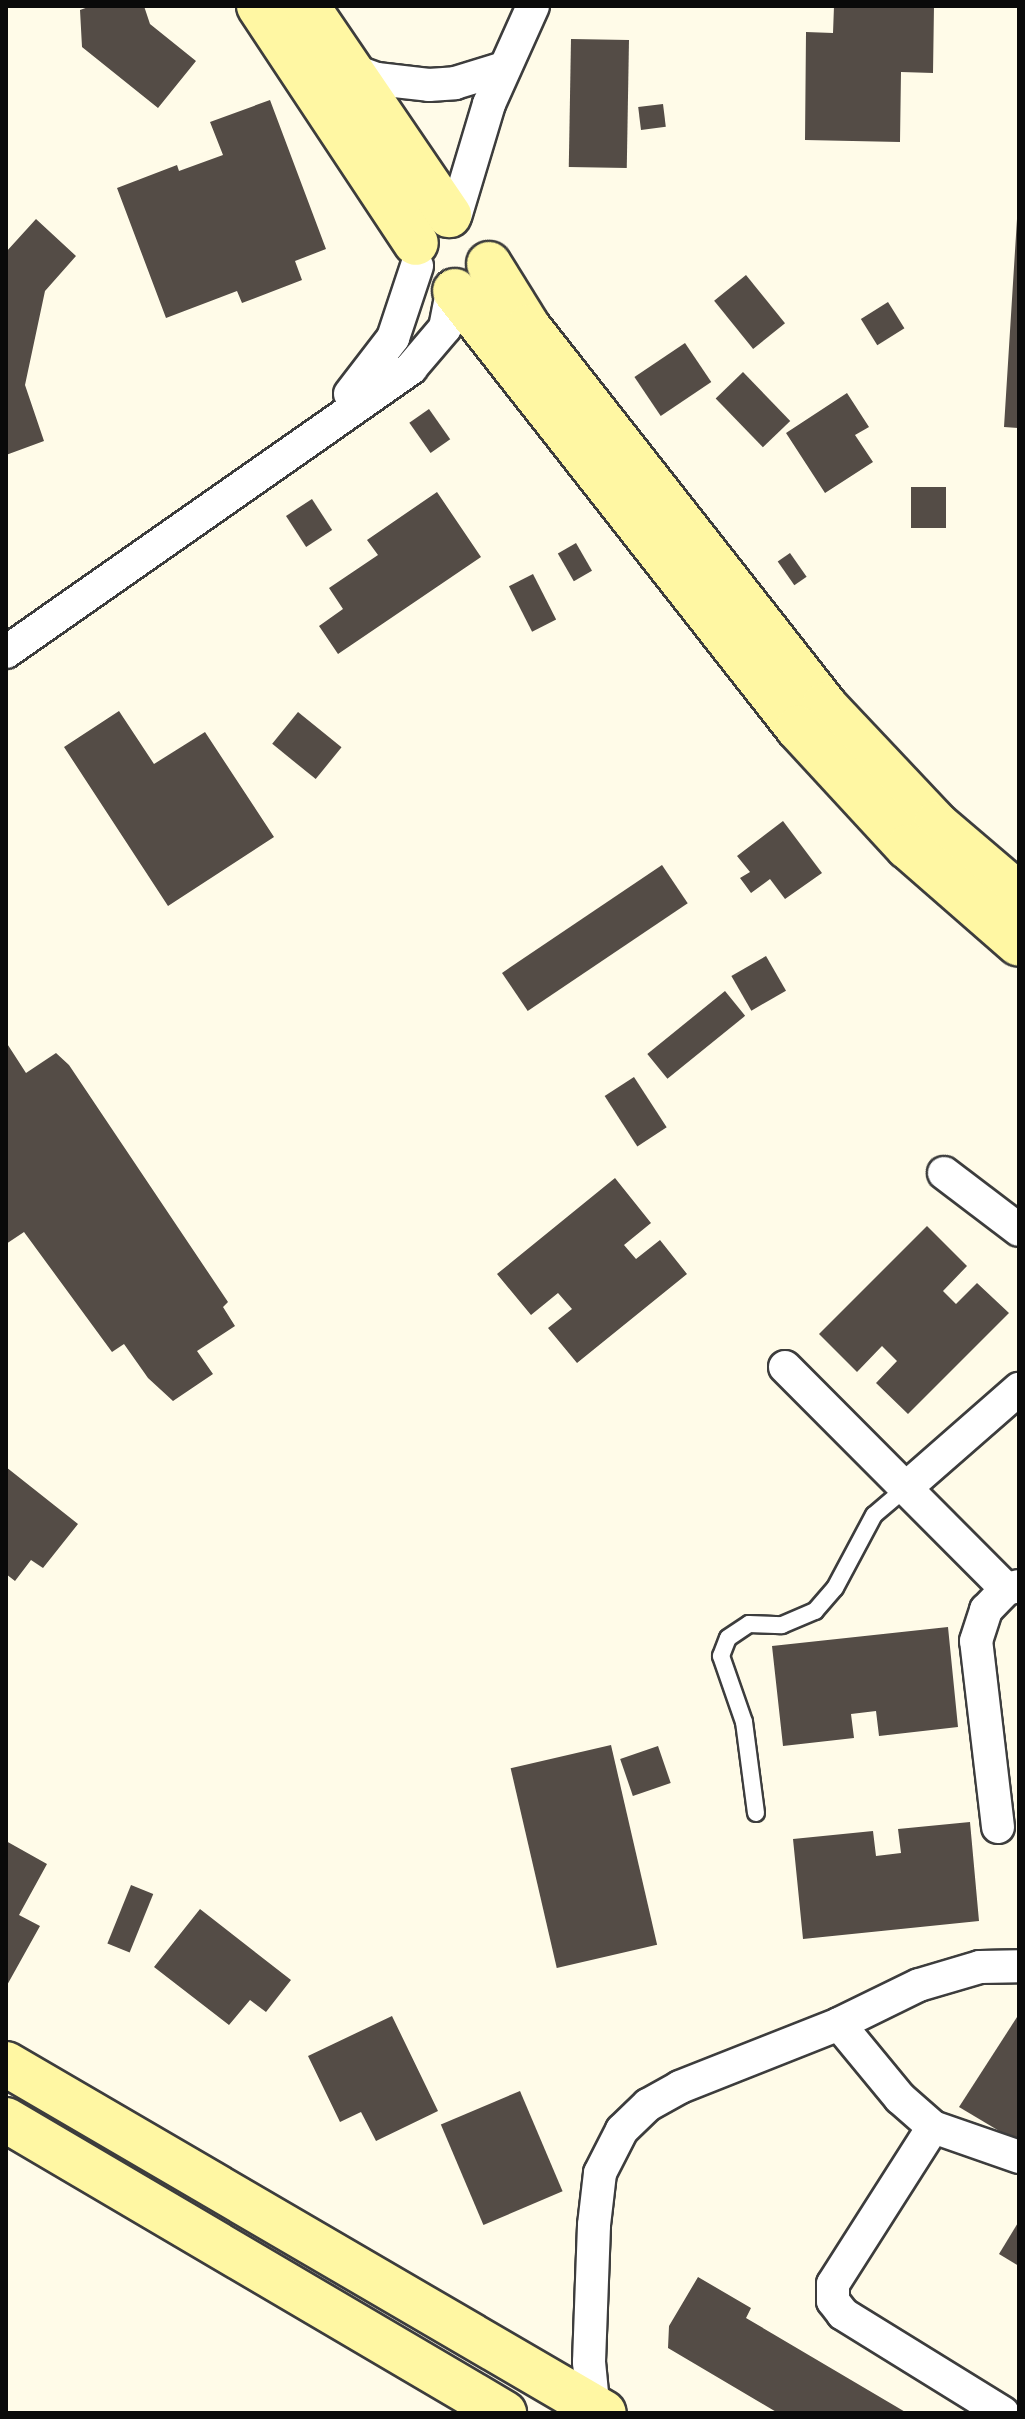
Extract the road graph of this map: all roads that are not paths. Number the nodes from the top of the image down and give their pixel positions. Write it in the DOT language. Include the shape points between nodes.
graph roads {
  1 [pos="259,6"];
  2 [pos="307,6"];
  3 [pos="533,6"];
  4 [pos="504,68"];
  5 [pos="352,70"];
  6 [pos="452,214"];
  7 [pos="416,254"];
  8 [pos="489,264"];
  9 [pos="453,291"];
  10 [pos="319,429"];
  11 [pos="6,652"];
  12 [pos="811,716"];
  13 [pos="1019,895"];
  14 [pos="1019,944"];
  15 [pos="944,1173"];
  16 [pos="1019,1230"];
  17 [pos="785,1367"];
  18 [pos="1019,1389"];
  19 [pos="907,1487"];
  20 [pos="1013,1588"];
  21 [pos="756,1813"];
  22 [pos="998,1827"];
  23 [pos="1019,1966"];
  24 [pos="839,2024"];
  25 [pos="6,2064"];
  26 [pos="6,2120"];
  27 [pos="933,2127"];
  28 [pos="1019,2157"];
  29 [pos="597,2411"];
  30 [pos="504,2413"];
  31 [pos="1003,2413"];
  1 -- 7 [label="main road"];
  2 -- 5 [label="main road"];
  3 -- 4 [label="street"];
  4 -- 5 [label="street" via="429,85 377,79"];
  4 -- 6 [label="street"];
  5 -- 6 [label="main road"];
  6 -- 7 [label="main road" via="428,223"];
  6 -- 8 [label="main road" via="469,218 488,237"];
  7 -- 9 [label="main road" via="431,284"];
  7 -- 10 [label="street" via="393,338"];
  8 -- 9 [label="main road" via="476,283"];
  8 -- 12 [label="main road" via="528,327"];
  9 -- 10 [label="street" via="445,328 430,351"];
  9 -- 12 [label="main road"];
  10 -- 11 [label="street"];
  12 -- 13 [label="main road"];
  12 -- 14 [label="main road" via="908,847"];
  15 -- 16 [label="street"];
  17 -- 19 [label="street"];
  18 -- 19 [label="street"];
  19 -- 20 [label="street"];
  19 -- 21 [label="lane" via="874,1515 835,1588 815,1611 782,1625 749,1624 728,1638 721,1656 744,1722"];
  20 -- 22 [label="street" via="986,1610 976,1641"];
  23 -- 24 [label="street" via="980,1967 919,1985"];
  24 -- 27 [label="street" via="900,2098"];
  24 -- 29 [label="street" via="680,2087 648,2105 622,2130 600,2173 594,2225 589,2362"];
  25 -- 29 [label="main road"];
  26 -- 30 [label="main road"];
  27 -- 28 [label="street"];
  27 -- 31 [label="street" via="833,2284 833,2301 843,2314"];
}
